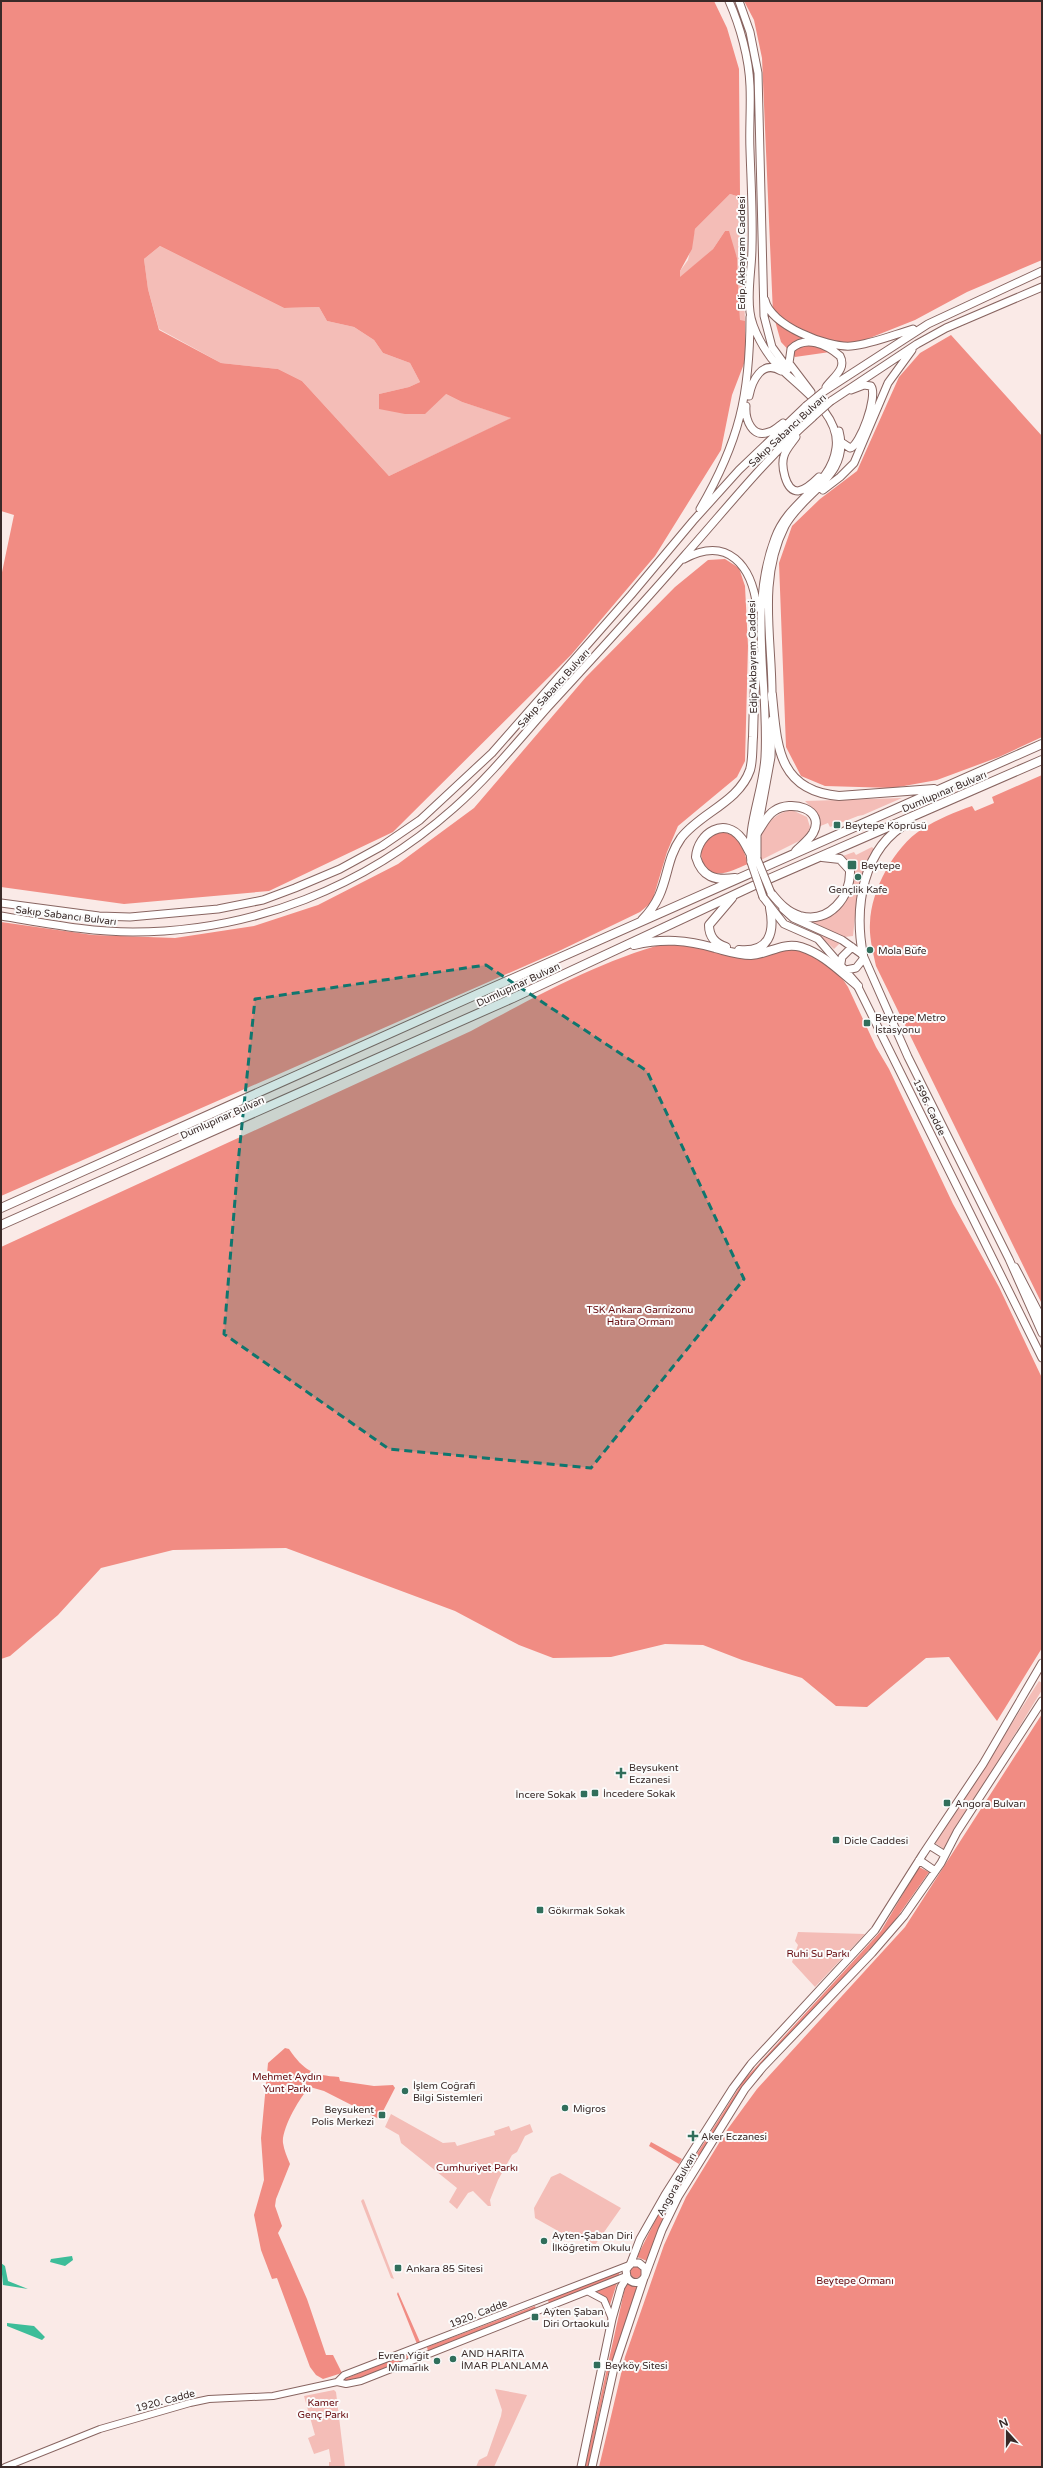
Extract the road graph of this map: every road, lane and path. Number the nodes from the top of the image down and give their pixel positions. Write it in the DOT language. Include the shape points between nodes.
graph roads {
  1 [pos="729,1"];
  2 [pos="739,1"];
  3 [pos="1042,271"];
  4 [pos="1042,287"];
  5 [pos="763,290"];
  6 [pos="750,311"];
  7 [pos="923,326"];
  8 [pos="917,344"];
  9 [pos="823,392"];
  10 [pos="810,394"];
  11 [pos="834,400"];
  12 [pos="804,408"];
  13 [pos="802,426"];
  14 [pos="841,442"];
  15 [pos="832,464"];
  16 [pos="807,502"];
  17 [pos="692,521"];
  18 [pos="678,564"];
  19 [pos="761,629"];
  20 [pos="761,655"];
  21 [pos="772,695"];
  22 [pos="1042,744"];
  23 [pos="1042,760"];
  24 [pos="945,787"];
  25 [pos="927,809"];
  26 [pos="757,833"];
  27 [pos="750,852"];
  28 [pos="789,857"];
  29 [pos="821,857"];
  30 [pos="754,860"];
  31 [pos="746,876"];
  32 [pos="737,894"];
  33 [pos="767,895"];
  34 [pos="1,903"];
  35 [pos="770,908"];
  36 [pos="1,916"];
  37 [pos="639,923"];
  38 [pos="852,947"];
  39 [pos="612,951"];
  40 [pos="864,957"];
  41 [pos="841,963"];
  42 [pos="846,970"];
  43 [pos="858,986"];
  44 [pos="1,1208"];
  45 [pos="1,1225"];
  46 [pos="1009,1259"];
  47 [pos="1042,1319"];
  48 [pos="1042,1333"];
  49 [pos="1042,1358"];
  50 [pos="1042,1663"];
  51 [pos="1040,1670"];
  52 [pos="1042,1701"];
  53 [pos="929,1845"];
  54 [pos="945,1855"];
  55 [pos="919,1860"];
  56 [pos="935,1871"];
  57 [pos="629,2265"];
  58 [pos="626,2277"];
  59 [pos="645,2277"];
  60 [pos="589,2292"];
  61 [pos="545,2298"];
  62 [pos="536,2301"];
  63 [pos="549,2307"];
  64 [pos="540,2311"];
  65 [pos="612,2319"];
  66 [pos="424,2345"];
  67 [pos="415,2348"];
  68 [pos="428,2354"];
  69 [pos="419,2358"];
  70 [pos="338,2382"];
  71 [pos="5,2467"];
  72 [pos="580,2467"];
  73 [pos="592,2467"];
  1 -- 6 [label="main road, Edip Akbayram Caddesi" via="742,38 750,84"];
  2 -- 5 [label="main road, Edip Akbayram Caddesi" via="750,32 758,73"];
  3 -- 7 [label="main road, Sakıp Sabancı Bulvarı"];
  4 -- 8 [label="main road, Sakıp Sabancı Bulvarı" via="946,328"];
  5 -- 7 [label="main road" via="766,303 779,320 820,340 840,346 865,344"];
  5 -- 10 [label="main road, Edip Akbayram Caddesi" via="764,316 775,353"];
  6 -- 10 [label="main road, Edip Akbayram Caddesi" via="756,330 773,361"];
  6 -- 17 [label="main road" via="748,368 738,425 724,466"];
  7 -- 9 [label="main road, Sakıp Sabancı Bulvarı"];
  8 -- 11 [label="main road, Sakıp Sabancı Bulvarı"];
  8 -- 16 [label="main road" via="888,382 857,458 850,469"];
  9 -- 10 [label="main road" via="839,372 842,360 833,350 811,342 794,346 789,358 791,367"];
  9 -- 12 [label="main road, Sakıp Sabancı Bulvarı, bridge"];
  10 -- 12 [label="main road" via="776,368 766,369 753,380 746,413 749,425 757,432 770,432"];
  10 -- 14 [label="main road, Edip Akbayram Caddesi" via="835,420"];
  10 -- 15 [label="main road, Edip Akbayram Caddesi" via="830,420 834,430 836,445"];
  11 -- 13 [label="main road, Sakıp Sabancı Bulvarı, bridge"];
  11 -- 14 [label="main road" via="864,386 871,386 874,390 873,402 856,444 850,448"];
  12 -- 17 [label="main road, Sakıp Sabancı Bulvarı" via="739,470"];
  13 -- 15 [label="main road" via="783,460 785,477 790,487 798,491 806,487"];
  13 -- 18 [label="main road, Sakıp Sabancı Bulvarı" via="758,469"];
  14 -- 16 [label="main road, Edip Akbayram Caddesi" via="838,462 832,474"];
  15 -- 19 [label="main road, Edip Akbayram Caddesi" via="820,482 792,508 778,530 762,590"];
  16 -- 21 [label="main road, Edip Akbayram Caddesi" via="786,525 771,572 768,616"];
  17 -- 34 [label="main road, Sakıp Sabancı Bulvarı" via="631,595 492,753 420,820 382,846 340,869 295,888 263,900 218,909 130,917 99,916"];
  18 -- 19 [label="main road" via="692,555 707,551 724,553 739,561 751,579"];
  18 -- 36 [label="main road, Sakıp Sabancı Bulvarı" via="456,806 385,861 298,903 270,913 208,926 134,932 102,931"];
  19 -- 20 [label="main road, Edip Akbayram Caddesi"];
  20 -- 27 [label="main road, Edip Akbayram Caddesi" via="765,754 763,781 751,834"];
  20 -- 37 [label="highway" via="756,679 751,766 746,778 681,839 674,851 661,896"];
  21 -- 24 [label="highway" via="779,750 786,767 802,786 826,795 839,796"];
  21 -- 26 [label="main road, Edip Akbayram Caddesi" via="771,757"];
  22 -- 24 [label="highway, Dumlupınar Bulvarı"];
  23 -- 25 [label="highway, Dumlupınar Bulvarı"];
  24 -- 28 [label="highway, Dumlupınar Bulvarı"];
  25 -- 29 [label="highway, Dumlupınar Bulvarı"];
  25 -- 40 [label="highway" via="889,836 869,869 859,906 858,924"];
  26 -- 28 [label="highway" via="772,812 782,806 793,804 808,810 813,817 813,833"];
  26 -- 30 [label="main road, Edip Akbayram Caddesi"];
  27 -- 30 [label="main road, Edip Akbayram Caddesi"];
  27 -- 31 [label="highway" via="742,838 723,829 706,834 699,843 696,857 700,869 709,877 726,879"];
  28 -- 31 [label="highway, Dumlupınar Bulvarı"];
  29 -- 32 [label="highway, Dumlupınar Bulvarı"];
  29 -- 33 [label="highway" via="840,859 850,870 848,888 838,906 814,916 800,916"];
  30 -- 33 [label="main road, bridge"];
  31 -- 37 [label="highway, Dumlupınar Bulvarı"];
  32 -- 35 [label="highway" via="709,925 710,934 719,945 742,950 761,946 771,936 773,929"];
  32 -- 39 [label="highway, Dumlupınar Bulvarı"];
  33 -- 35 [label="main road, 1596. Cadde"];
  33 -- 38 [label="main road" via="790,916"];
  35 -- 41 [label="main road, 1596. Cadde" via="787,926 818,939"];
  37 -- 44 [label="highway, Dumlupınar Bulvarı"];
  38 -- 40 [label="main road"];
  38 -- 41 [label="main road" via="842,957"];
  39 -- 43 [label="highway" via="666,939 692,942 739,955 758,954 782,946 799,947 823,956"];
  39 -- 45 [label="highway, Dumlupınar Bulvarı"];
  40 -- 42 [label="main road" via="858,966"];
  40 -- 46 [label="main road, 1596. Cadde" via="906,1053"];
  41 -- 42 [label="main road, 1596. Cadde"];
  42 -- 43 [label="main road, 1596. Cadde"];
  43 -- 49 [label="main road, 1596. Cadde"];
  46 -- 47 [label="main road, 1596. Cadde" via="1022,1278"];
  46 -- 48 [label="main road, 1596. Cadde"];
  50 -- 51 [label="main road, Angora Bulvarı"];
  51 -- 53 [label="main road, Angora Bulvarı" via="983,1764"];
  52 -- 54 [label="main road, Angora Bulvarı" via="996,1770"];
  53 -- 54 [label="main road"];
  53 -- 55 [label="main road, Angora Bulvarı"];
  54 -- 56 [label="main road, Angora Bulvarı"];
  55 -- 56 [label="main road"];
  55 -- 57 [label="main road, Angora Bulvarı" via="876,1930 745,2071 648,2224"];
  56 -- 59 [label="main road, Angora Bulvarı" via="887,1937 745,2088 678,2197 662,2230"];
  57 -- 58 [label="main road, Angora Bulvarı"];
  57 -- 59 [label="main road" via="641,2264 645,2268"];
  57 -- 61 [label="main road, 1920. Cadde"];
  58 -- 59 [label="main road" via="635,2283"];
  58 -- 60 [label="main road, 1920. Cadde"];
  58 -- 65 [label="main road, Angora Bulvarı"];
  59 -- 73 [label="main road, Angora Bulvarı" via="614,2368"];
  60 -- 63 [label="main road, 1920. Cadde"];
  60 -- 65 [label="main road" via="599,2295 604,2300"];
  61 -- 62 [label="main road, 1920. Cadde"];
  61 -- 63 [label="main road"];
  62 -- 64 [label="main road"];
  62 -- 66 [label="main road, 1920. Cadde"];
  63 -- 64 [label="main road, 1920. Cadde"];
  64 -- 68 [label="main road, 1920. Cadde"];
  65 -- 72 [label="main road, Angora Bulvarı"];
  66 -- 67 [label="main road, 1920. Cadde"];
  66 -- 68 [label="main road"];
  67 -- 69 [label="main road"];
  67 -- 70 [label="main road, 1920. Cadde" via="344,2375"];
  68 -- 69 [label="main road, 1920. Cadde"];
  69 -- 70 [label="main road, 1920. Cadde" via="361,2381 346,2384"];
  70 -- 71 [label="main road, 1920. Cadde" via="273,2396 209,2399 190,2403 100,2429"];
}
